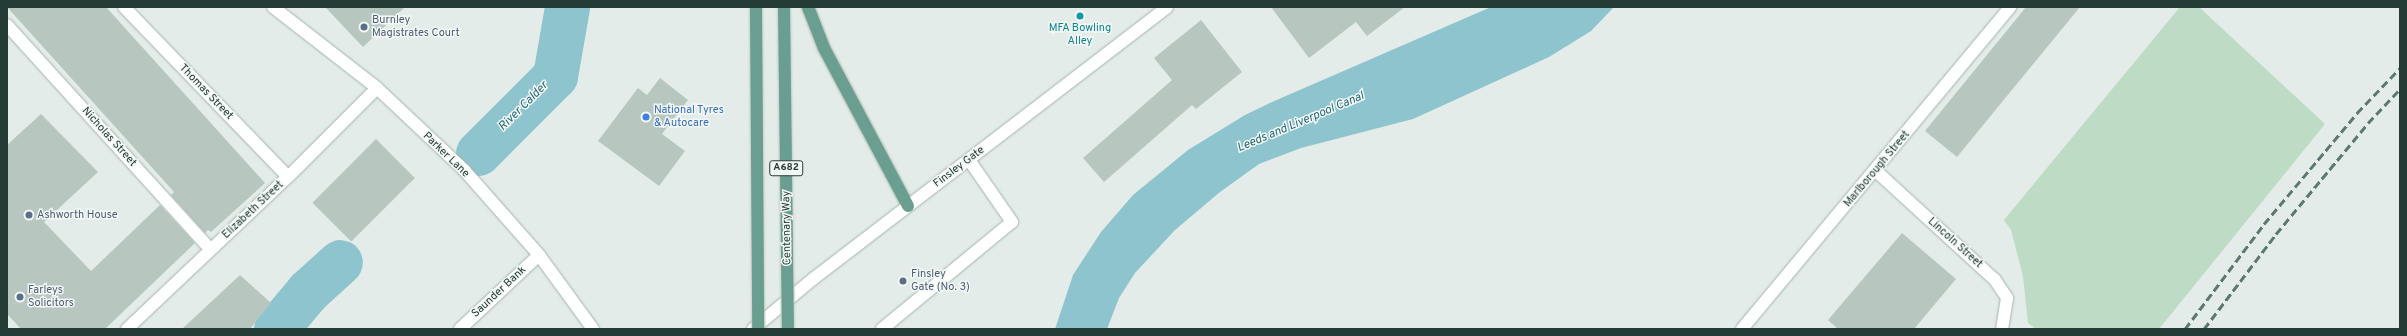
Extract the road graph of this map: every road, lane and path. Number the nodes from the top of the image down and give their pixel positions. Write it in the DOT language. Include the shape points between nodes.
graph roads {
  1 [pos="124,7"];
  2 [pos="272,7"];
  3 [pos="756,7"];
  4 [pos="784,7"];
  5 [pos="808,7"];
  6 [pos="1167,7"];
  7 [pos="2010,7"];
  8 [pos="7,25"];
  9 [pos="377,88"];
  10 [pos="969,160"];
  11 [pos="1875,170"];
  12 [pos="288,177"];
  13 [pos="908,206"];
  14 [pos="210,249"];
  15 [pos="539,255"];
  16 [pos="127,329"];
  17 [pos="460,329"];
  18 [pos="593,329"];
  19 [pos="753,329"];
  20 [pos="758,329"];
  21 [pos="788,329"];
  22 [pos="882,329"];
  23 [pos="1742,329"];
  24 [pos="2002,329"];
  1 -- 12 [label="street, Thomas Street"];
  2 -- 9 [label="street, Parker Lane"];
  3 -- 20 [label="main road, A682, bridge"];
  4 -- 21 [label="main road, Centenary Way / A682, bridge"];
  5 -- 13 [label="main road" via="824,48"];
  6 -- 10 [label="street, Finsley Gate"];
  7 -- 11 [label="street, Marlborough Street"];
  8 -- 14 [label="street, Nicholas Street"];
  9 -- 12 [label="street, Elizabeth Street"];
  9 -- 15 [label="street, Parker Lane" via="465,171"];
  10 -- 13 [label="street, Finsley Gate"];
  10 -- 22 [label="street" via="1012,222"];
  11 -- 23 [label="street, Marlborough Street"];
  11 -- 24 [label="street, Lincoln Street" via="1995,280 2007,298"];
  12 -- 14 [label="street, Elizabeth Street"];
  13 -- 19 [label="street, Finsley Gate"];
  14 -- 16 [label="street, Elizabeth Street"];
  15 -- 17 [label="street, Saunder Bank"];
  15 -- 18 [label="street, Parker Lane"];
}
